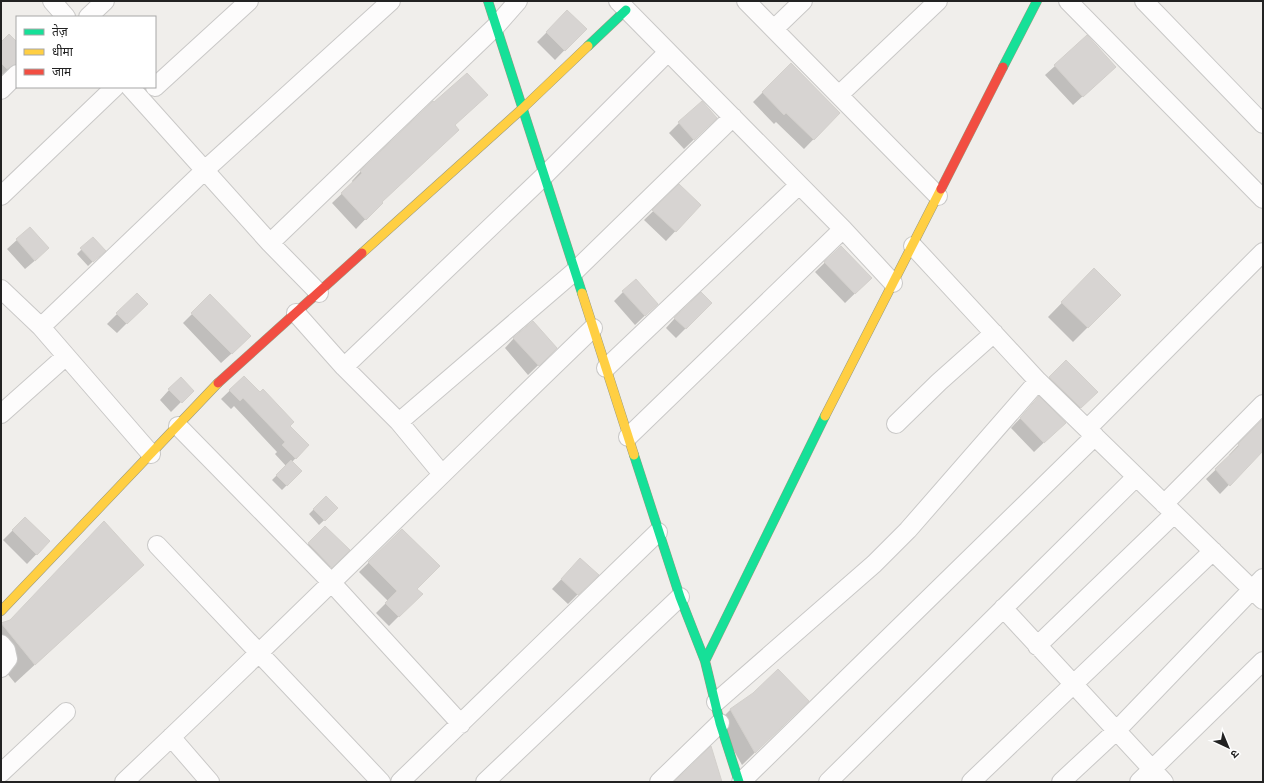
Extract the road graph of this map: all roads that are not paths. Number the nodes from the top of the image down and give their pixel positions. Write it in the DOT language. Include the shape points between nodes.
graph roads {
  1 [pos="52,1"];
  2 [pos="105,1"];
  3 [pos="249,1"];
  4 [pos="391,1"];
  5 [pos="488,1"];
  6 [pos="518,1"];
  7 [pos="746,1"];
  8 [pos="803,1"];
  9 [pos="938,1"];
  10 [pos="1037,1"];
  11 [pos="1068,1"];
  12 [pos="1144,1"];
  13 [pos="622,5"];
  14 [pos="65,16"];
  15 [pos="89,16"];
  16 [pos="496,26"];
  17 [pos="774,29"];
  18 [pos="668,52"];
  19 [pos="16,75"];
  20 [pos="156,86"];
  21 [pos="114,88"];
  22 [pos="152,88"];
  23 [pos="1,90"];
  24 [pos="136,93"];
  25 [pos="840,94"];
  26 [pos="523,108"];
  27 [pos="733,117"];
  28 [pos="1263,124"];
  29 [pos="206,169"];
  30 [pos="544,176"];
  31 [pos="799,185"];
  32 [pos="1,196"];
  33 [pos="938,196"];
  34 [pos="1263,199"];
  35 [pos="843,229"];
  36 [pos="270,242"];
  37 [pos="913,246"];
  38 [pos="1263,252"];
  39 [pos="575,271"];
  40 [pos="894,283"];
  41 [pos="1,289"];
  42 [pos="319,293"];
  43 [pos="296,313"];
  44 [pos="41,327"];
  45 [pos="593,328"];
  46 [pos="994,333"];
  47 [pos="66,356"];
  48 [pos="344,367"];
  49 [pos="606,368"];
  50 [pos="1038,381"];
  51 [pos="1263,404"];
  52 [pos="1,414"];
  53 [pos="399,422"];
  54 [pos="896,424"];
  55 [pos="178,426"];
  56 [pos="1091,432"];
  57 [pos="628,437"];
  58 [pos="151,454"];
  59 [pos="442,474"];
  60 [pos="1136,476"];
  61 [pos="1169,509"];
  62 [pos="658,532"];
  63 [pos="157,546"];
  64 [pos="1213,551"];
  65 [pos="331,582"];
  66 [pos="1259,589"];
  67 [pos="680,597"];
  68 [pos="1003,608"];
  69 [pos="1,611"];
  70 [pos="1,644"];
  71 [pos="1037,646"];
  72 [pos="260,654"];
  73 [pos="705,661"];
  74 [pos="1263,662"];
  75 [pos="1,668"];
  76 [pos="1073,685"];
  77 [pos="716,702"];
  78 [pos="66,712"];
  79 [pos="720,723"];
  80 [pos="461,724"];
  81 [pos="1116,731"];
  82 [pos="171,737"];
  83 [pos="1,773"];
  84 [pos="1158,776"];
  85 [pos="124,782"];
  86 [pos="210,782"];
  87 [pos="381,782"];
  88 [pos="400,782"];
  89 [pos="485,782"];
  90 [pos="659,782"];
  91 [pos="740,782"];
  92 [pos="828,782"];
  93 [pos="971,782"];
  94 [pos="1060,782"];
  95 [pos="1139,782"];
  1 -- 14 [label="street"];
  2 -- 15 [label="street"];
  3 -- 20 [label="street"];
  4 -- 29 [label="street"];
  5 -- 16 [label="street"];
  6 -- 16 [label="street"];
  7 -- 17 [label="street"];
  8 -- 17 [label="street"];
  9 -- 25 [label="street"];
  10 -- 33 [label="street"];
  11 -- 34 [label="street"];
  12 -- 28 [label="street"];
  13 -- 18 [label="street"];
  13 -- 26 [label="street"];
  16 -- 26 [label="street"];
  16 -- 36 [label="street"];
  17 -- 25 [label="street"];
  18 -- 27 [label="street"];
  18 -- 30 [label="street"];
  19 -- 23 [label="street"];
  21 -- 32 [label="street"];
  22 -- 24 [label="street"];
  24 -- 29 [label="street"];
  25 -- 33 [label="street"];
  26 -- 30 [label="street"];
  26 -- 42 [label="street"];
  27 -- 31 [label="street"];
  27 -- 39 [label="street"];
  29 -- 36 [label="street"];
  29 -- 44 [label="street"];
  30 -- 39 [label="street"];
  30 -- 48 [label="street"];
  31 -- 35 [label="street"];
  31 -- 49 [label="street"];
  33 -- 37 [label="street"];
  35 -- 40 [label="street"];
  35 -- 57 [label="street"];
  36 -- 42 [label="street"];
  37 -- 40 [label="street"];
  37 -- 46 [label="street"];
  38 -- 56 [label="street"];
  39 -- 45 [label="street"];
  39 -- 53 [label="street"];
  40 -- 73 [label="street" via="836,394"];
  41 -- 44 [label="street"];
  42 -- 43 [label="street"];
  43 -- 48 [label="street"];
  43 -- 55 [label="street" via="219,382"];
  44 -- 47 [label="street"];
  45 -- 49 [label="street"];
  45 -- 59 [label="street"];
  46 -- 50 [label="street"];
  46 -- 54 [label="street"];
  47 -- 52 [label="street"];
  47 -- 58 [label="street"];
  48 -- 53 [label="street"];
  49 -- 57 [label="street"];
  50 -- 56 [label="street"];
  50 -- 77 [label="street" via="908,530 874,564"];
  51 -- 61 [label="street"];
  53 -- 59 [label="street"];
  55 -- 58 [label="street"];
  55 -- 65 [label="street"];
  56 -- 60 [label="street"];
  56 -- 91 [label="street"];
  57 -- 62 [label="street"];
  58 -- 69 [label="street"];
  59 -- 65 [label="street"];
  60 -- 61 [label="street"];
  60 -- 68 [label="street"];
  61 -- 64 [label="street"];
  61 -- 71 [label="street"];
  62 -- 67 [label="street"];
  62 -- 80 [label="street"];
  63 -- 72 [label="street"];
  64 -- 66 [label="street"];
  64 -- 76 [label="street"];
  65 -- 72 [label="street"];
  65 -- 80 [label="street"];
  66 -- 81 [label="street"];
  67 -- 73 [label="street"];
  67 -- 89 [label="street"];
  68 -- 71 [label="street"];
  68 -- 92 [label="street"];
  70 -- 75 [label="street" via="6,650 8,660"];
  71 -- 76 [label="street"];
  72 -- 82 [label="street"];
  72 -- 87 [label="street"];
  73 -- 77 [label="street"];
  74 -- 84 [label="street"];
  76 -- 81 [label="street"];
  76 -- 93 [label="street"];
  77 -- 79 [label="street"];
  78 -- 83 [label="street"];
  79 -- 90 [label="street"];
  79 -- 91 [label="street"];
  80 -- 88 [label="street"];
  81 -- 84 [label="street"];
  81 -- 94 [label="street"];
  82 -- 85 [label="street"];
  82 -- 86 [label="street"];
  84 -- 95 [label="street"];
}
